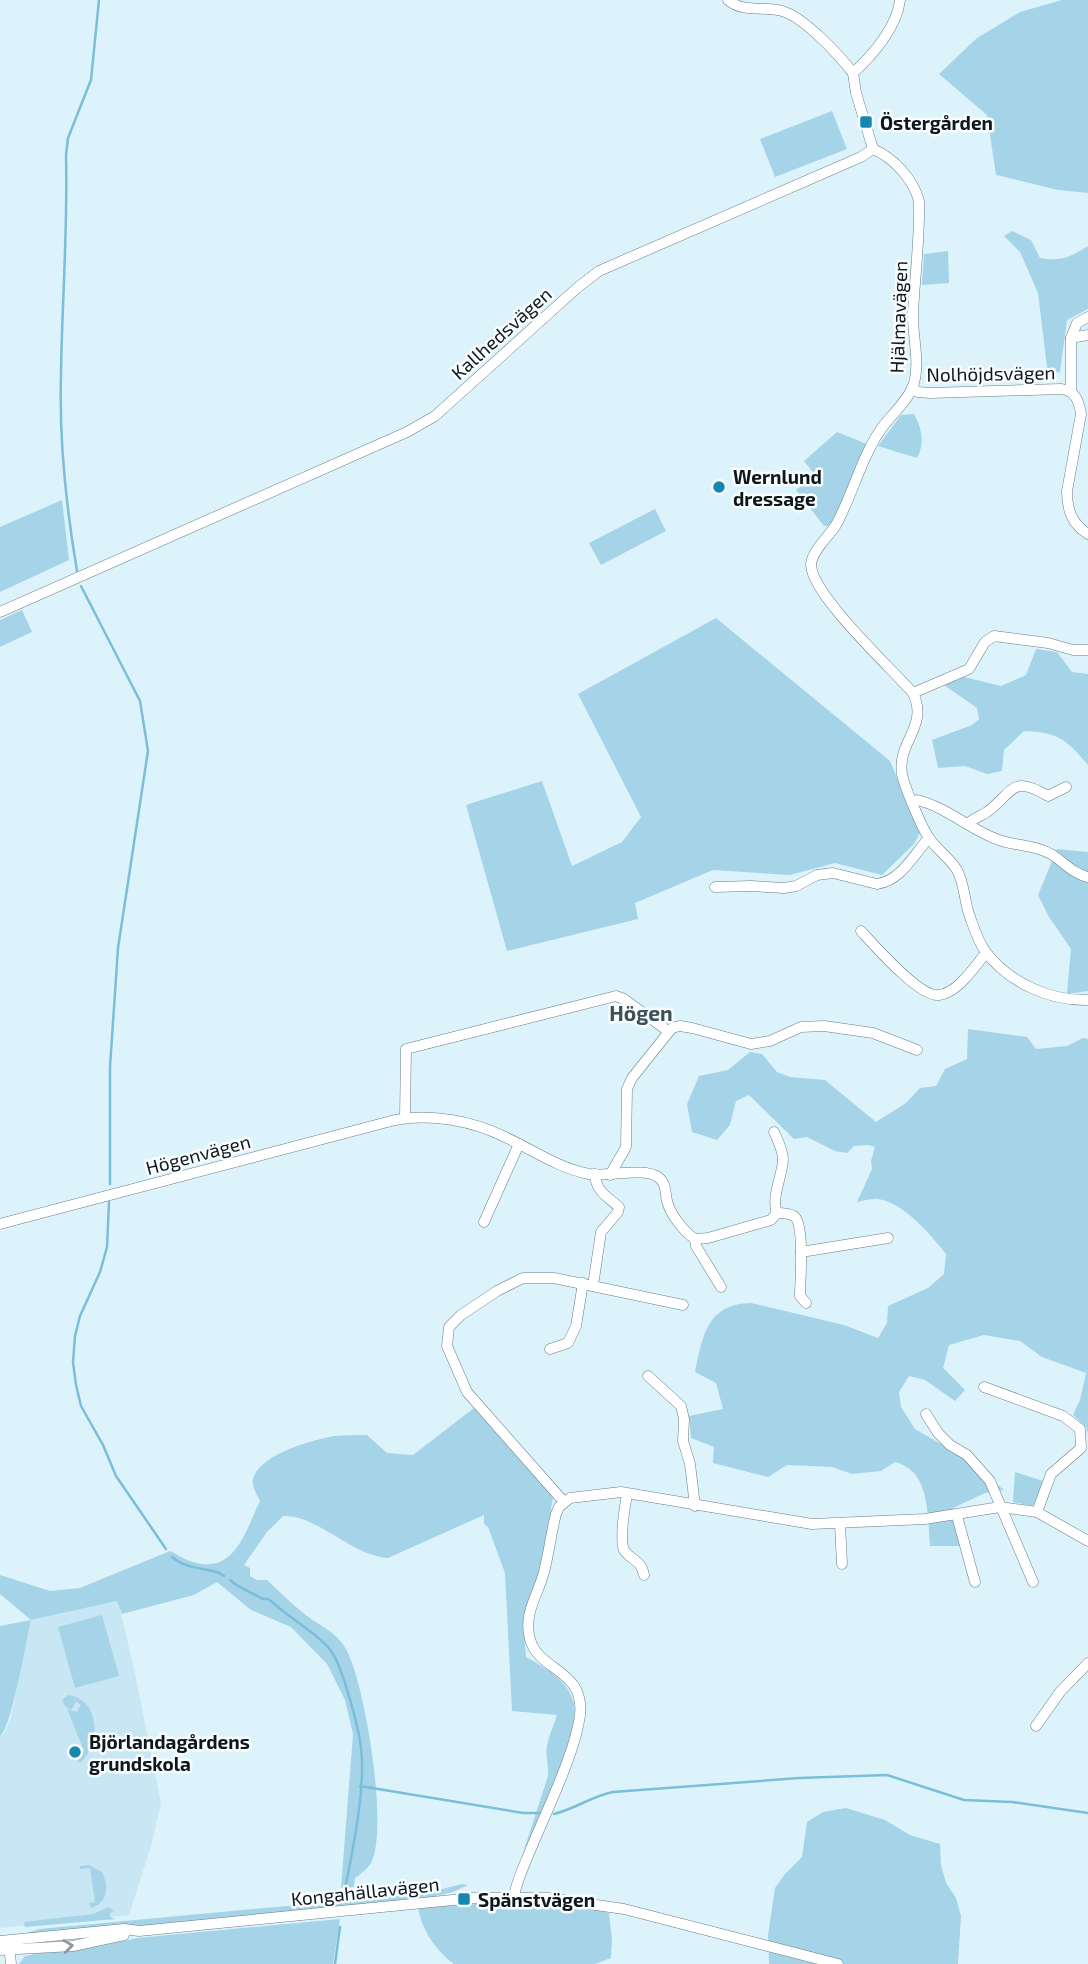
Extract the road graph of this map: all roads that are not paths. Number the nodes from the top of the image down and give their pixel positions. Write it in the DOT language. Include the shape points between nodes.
graph roads {
  1 [pos="729,0"];
  2 [pos="900,0"];
  3 [pos="853,73"];
  4 [pos="873,149"];
  5 [pos="1088,317"];
  6 [pos="1088,335"];
  7 [pos="1071,338"];
  8 [pos="912,388"];
  9 [pos="1071,392"];
  10 [pos="1088,534"];
  11 [pos="0,612"];
  12 [pos="1088,650"];
  13 [pos="913,693"];
  14 [pos="1066,787"];
  15 [pos="913,802"];
  16 [pos="969,823"];
  17 [pos="929,838"];
  18 [pos="1088,877"];
  19 [pos="715,887"];
  20 [pos="861,931"];
  21 [pos="986,953"];
  22 [pos="1088,1000"];
  23 [pos="668,1031"];
  24 [pos="917,1050"];
  25 [pos="405,1118"];
  26 [pos="774,1132"];
  27 [pos="519,1144"];
  28 [pos="595,1174"];
  29 [pos="610,1175"];
  30 [pos="777,1213"];
  31 [pos="484,1222"];
  32 [pos="0,1224"];
  33 [pos="888,1238"];
  34 [pos="695,1239"];
  35 [pos="801,1252"];
  36 [pos="594,1279"];
  37 [pos="583,1283"];
  38 [pos="721,1287"];
  39 [pos="806,1303"];
  40 [pos="683,1305"];
  41 [pos="550,1349"];
  42 [pos="648,1376"];
  43 [pos="985,1387"];
  44 [pos="926,1415"];
  45 [pos="1085,1432"];
  46 [pos="627,1494"];
  47 [pos="564,1502"];
  48 [pos="695,1506"];
  49 [pos="1000,1507"];
  50 [pos="1037,1512"];
  51 [pos="957,1516"];
  52 [pos="840,1524"];
  53 [pos="1088,1541"];
  54 [pos="842,1564"];
  55 [pos="644,1575"];
  56 [pos="975,1582"];
  57 [pos="1033,1582"];
  58 [pos="1088,1663"];
  59 [pos="1036,1726"];
  60 [pos="514,1897"];
  61 [pos="5,1945"];
  62 [pos="11,1964"];
  63 [pos="838,1964"];
  1 -- 3 [label="street" via="738,7 789,14 829,46"];
  2 -- 3 [label="street" via="889,33"];
  3 -- 4 [label="street"];
  4 -- 8 [label="street, Hjälmavägen" via="903,173 919,201"];
  4 -- 11 [label="street, Kallhedsvägen" via="599,271 435,416 407,432"];
  5 -- 7 [label="street, Nolhöjdsvägen" via="1077,323"];
  6 -- 7 [label="street, Nolhöjdsvägen"];
  7 -- 9 [label="street, Nolhöjdsvägen"];
  8 -- 9 [label="street, Nolhöjdsvägen" via="930,393"];
  8 -- 13 [label="street, Hjälmavägen" via="881,429 837,523 811,563 827,598"];
  9 -- 10 [label="street, Nolhöjdsvägen" via="1081,414 1067,503 1075,523"];
  12 -- 13 [label="street" via="994,636 985,642 969,669"];
  13 -- 15 [label="street" via="918,723 901,766"];
  14 -- 16 [label="street" via="1048,796 1033,787 1018,786"];
  15 -- 16 [label="street" via="924,801"];
  15 -- 17 [label="street"];
  16 -- 18 [label="street" via="996,839 1050,853"];
  17 -- 19 [label="street" via="885,883 833,873 785,888"];
  17 -- 21 [label="street" via="957,870 969,916"];
  20 -- 21 [label="street" via="918,987 933,995 952,989"];
  21 -- 22 [label="street" via="1014,977 1044,993"];
  23 -- 24 [label="street" via="680,1026 751,1044 801,1027 824,1026 873,1033"];
  23 -- 25 [label="street" via="616,996 406,1049"];
  23 -- 29 [label="street" via="627,1088 626,1147"];
  25 -- 27 [label="street, Högenvägen" via="467,1124"];
  25 -- 32 [label="street, Högenvägen"];
  26 -- 30 [label="street" via="783,1161"];
  27 -- 28 [label="street, Högenvägen" via="554,1162"];
  27 -- 31 [label="street"];
  28 -- 29 [label="street, Högenvägen"];
  28 -- 36 [label="street" via="596,1185 619,1209 601,1232"];
  29 -- 34 [label="street, Högenvägen" via="640,1172 660,1179 672,1212"];
  30 -- 34 [label="street" via="771,1220"];
  30 -- 35 [label="street" via="797,1219"];
  33 -- 35 [label="street"];
  34 -- 38 [label="street, Högenvägen"];
  35 -- 39 [label="street" via="800,1296"];
  37 -- 40 [label="street"];
  37 -- 41 [label="street" via="573,1334 568,1343"];
  37 -- 47 [label="street" via="537,1277 512,1282 454,1321 447,1335 452,1360 467,1392"];
  42 -- 48 [label="street" via="681,1406"];
  43 -- 45 [label="street" via="1063,1416"];
  44 -- 49 [label="street" via="950,1445 981,1469"];
  45 -- 50 [label="street" via="1081,1448 1051,1474"];
  46 -- 47 [label="street"];
  46 -- 48 [label="street"];
  46 -- 55 [label="street" via="622,1543 625,1552 642,1565"];
  47 -- 60 [label="street" via="556,1514 527,1624 533,1647 576,1690 580,1713"];
  48 -- 52 [label="street" via="782,1521"];
  49 -- 50 [label="street"];
  49 -- 51 [label="street"];
  49 -- 57 [label="street"];
  50 -- 53 [label="street"];
  51 -- 52 [label="street"];
  51 -- 56 [label="street"];
  52 -- 54 [label="street"];
  58 -- 59 [label="street"];
  60 -- 61 [label="street, Kongahällavägen" via="420,1902 139,1931 73,1945"];
  60 -- 63 [label="street, Kongahällavägen" via="576,1900 624,1909"];
  61 -- 62 [label="street"];
}
